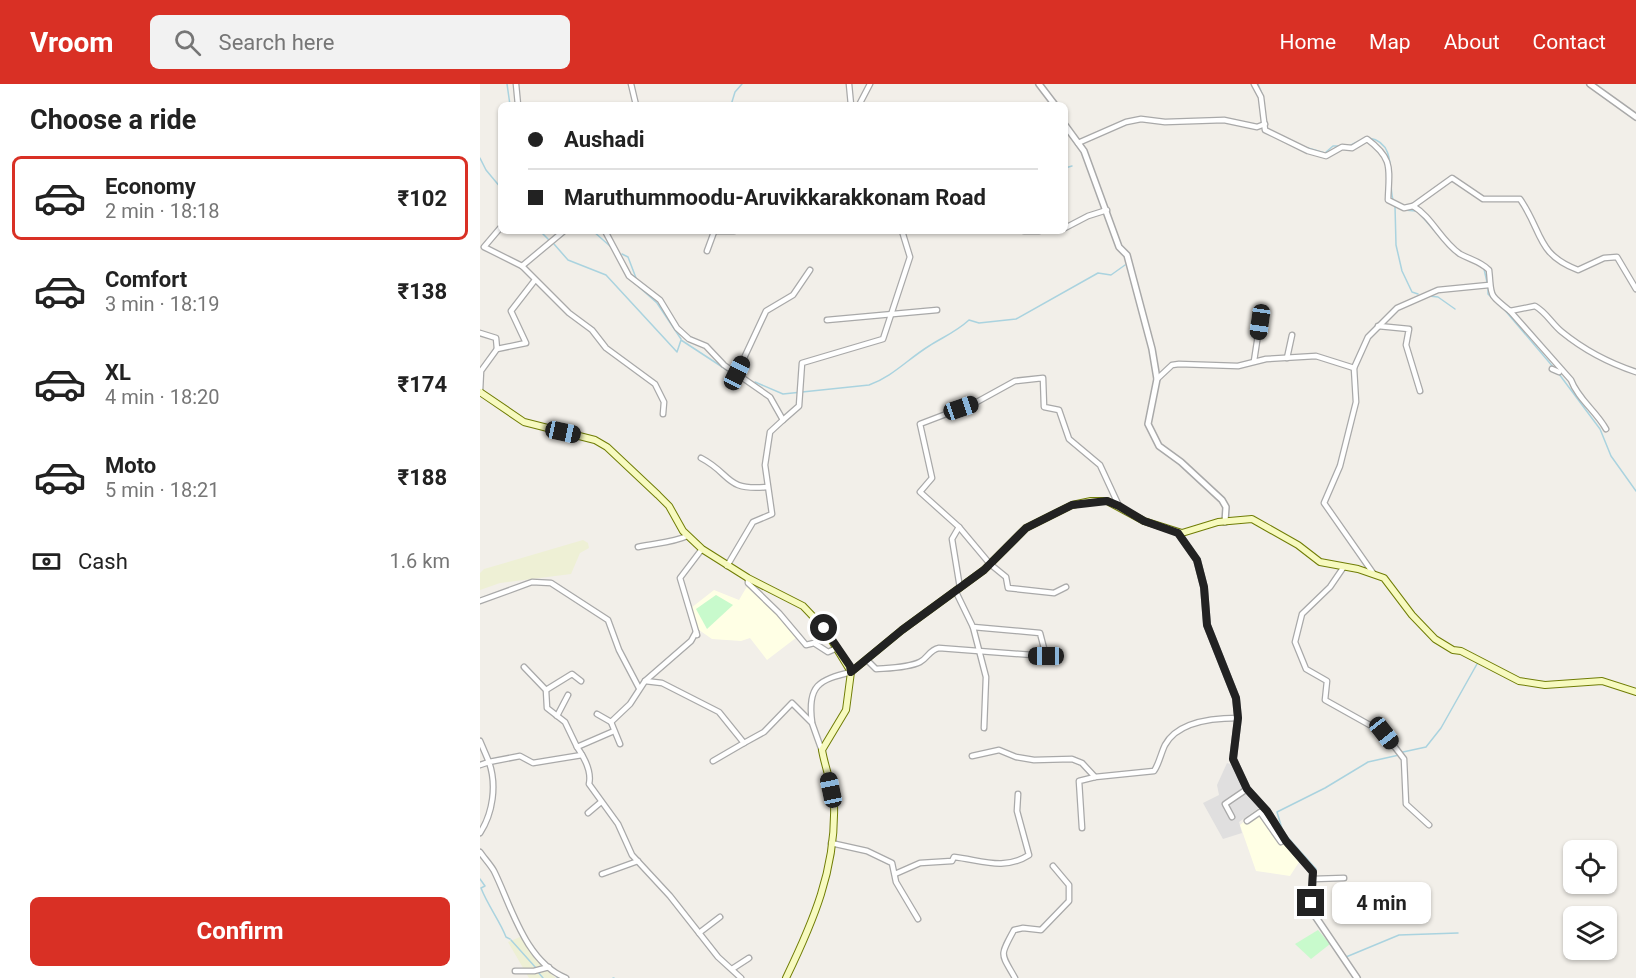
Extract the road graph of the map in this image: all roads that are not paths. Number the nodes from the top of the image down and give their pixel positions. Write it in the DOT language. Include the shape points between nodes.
graph roads {
  1 [pos="516,84"];
  2 [pos="631,84"];
  3 [pos="849,84"];
  4 [pos="870,84"];
  5 [pos="1039,84"];
  6 [pos="1254,84"];
  7 [pos="1590,84"];
  8 [pos="518,102"];
  9 [pos="635,102"];
  10 [pos="851,102"];
  11 [pos="861,102"];
  12 [pos="1053,102"];
  13 [pos="1636,117"];
  14 [pos="1265,124"];
  15 [pos="1068,129"];
  16 [pos="1078,143"];
  17 [pos="1413,206"];
  18 [pos="1107,210"];
  19 [pos="1068,226"];
  20 [pos="498,230"];
  21 [pos="560,234"];
  22 [pos="607,234"];
  23 [pos="712,234"];
  24 [pos="903,234"];
  25 [pos="482,246"];
  26 [pos="707,251"];
  27 [pos="522,266"];
  28 [pos="810,270"];
  29 [pos="535,280"];
  30 [pos="1489,285"];
  31 [pos="1636,289"];
  32 [pos="937,310"];
  33 [pos="1510,310"];
  34 [pos="892,315"];
  35 [pos="827,320"];
  36 [pos="1260,322"];
  37 [pos="1378,326"];
  38 [pos="480,333"];
  39 [pos="1292,335"];
  40 [pos="497,349"];
  41 [pos="1287,358"];
  42 [pos="1254,361"];
  43 [pos="1353,368"];
  44 [pos="1552,369"];
  45 [pos="1559,372"];
  46 [pos="1636,372"];
  47 [pos="737,373"];
  48 [pos="1156,379"];
  49 [pos="1420,391"];
  50 [pos="480,392"];
  51 [pos="663,414"];
  52 [pos="783,420"];
  53 [pos="1606,429"];
  54 [pos="701,458"];
  55 [pos="767,487"];
  56 [pos="1119,506"];
  57 [pos="1225,518"];
  58 [pos="959,527"];
  59 [pos="1178,533"];
  60 [pos="687,536"];
  61 [pos="638,547"];
  62 [pos="702,549"];
  63 [pos="990,564"];
  64 [pos="727,566"];
  65 [pos="1343,568"];
  66 [pos="1373,573"];
  67 [pos="748,578"];
  68 [pos="1066,587"];
  69 [pos="958,590"];
  70 [pos="480,601"];
  71 [pos="973,627"];
  72 [pos="837,648"];
  73 [pos="977,650"];
  74 [pos="868,661"];
  75 [pos="524,666"];
  76 [pos="851,672"];
  77 [pos="581,681"];
  78 [pos="645,681"];
  79 [pos="639,688"];
  80 [pos="546,690"];
  81 [pos="1636,692"];
  82 [pos="568,695"];
  83 [pos="597,714"];
  84 [pos="557,716"];
  85 [pos="1238,718"];
  86 [pos="611,722"];
  87 [pos="812,723"];
  88 [pos="984,728"];
  89 [pos="614,731"];
  90 [pos="480,741"];
  91 [pos="744,743"];
  92 [pos="620,744"];
  93 [pos="577,747"];
  94 [pos="822,751"];
  95 [pos="582,755"];
  96 [pos="972,756"];
  97 [pos="713,761"];
  98 [pos="489,762"];
  99 [pos="480,765"];
  100 [pos="1095,777"];
  101 [pos="1247,789"];
  102 [pos="1018,794"];
  103 [pos="601,802"];
  104 [pos="588,813"];
  105 [pos="1232,817"];
  106 [pos="1248,821"];
  107 [pos="1429,825"];
  108 [pos="1082,828"];
  109 [pos="480,833"];
  110 [pos="1285,839"];
  111 [pos="831,843"];
  112 [pos="480,852"];
  113 [pos="638,861"];
  114 [pos="1053,866"];
  115 [pos="602,874"];
  116 [pos="895,874"];
  117 [pos="1344,878"];
  118 [pos="1313,879"];
  119 [pos="720,917"];
  120 [pos="918,919"];
  121 [pos="699,933"];
  122 [pos="749,958"];
  123 [pos="549,967"];
  124 [pos="732,969"];
  125 [pos="515,971"];
  126 [pos="566,978"];
  127 [pos="740,978"];
  128 [pos="786,978"];
  129 [pos="1015,978"];
  130 [pos="1357,978"];
  1 -- 8 [label="street"];
  2 -- 9 [label="street"];
  3 -- 10 [label="street"];
  4 -- 11 [label="street"];
  5 -- 12 [label="street"];
  6 -- 14 [label="street" via="1261,97"];
  7 -- 13 [label="street"];
  14 -- 16 [label="street" via="1257,127 1224,120 1141,119"];
  14 -- 17 [label="street" via="1265,130 1279,138 1326,156 1367,139 1384,151 1389,169 1388,200 1404,208"];
  15 -- 16 [label="street"];
  16 -- 18 [label="street"];
  17 -- 30 [label="street" via="1453,247 1489,270"];
  17 -- 31 [label="street" via="1452,178 1483,200 1520,199 1533,218 1539,239 1556,259 1578,270 1611,255 1617,257"];
  18 -- 19 [label="street"];
  18 -- 48 [label="street" via="1119,247 1127,255"];
  20 -- 25 [label="street"];
  21 -- 27 [label="street"];
  22 -- 47 [label="street" via="629,276 660,300 684,334 706,346"];
  23 -- 26 [label="street"];
  24 -- 34 [label="street" via="910,257"];
  25 -- 27 [label="street"];
  27 -- 29 [label="street"];
  28 -- 47 [label="street" via="793,295 766,311"];
  29 -- 40 [label="street" via="511,311 526,343"];
  29 -- 51 [label="street" via="618,358 655,384 664,402"];
  30 -- 33 [label="street" via="1496,300"];
  30 -- 37 [label="street" via="1438,290 1397,308"];
  32 -- 34 [label="street"];
  33 -- 46 [label="street" via="1535,306 1560,331 1607,362"];
  33 -- 53 [label="street"];
  34 -- 35 [label="street"];
  34 -- 52 [label="street" via="883,339 802,363 799,405"];
  36 -- 42 [label="street"];
  37 -- 43 [label="street" via="1368,336"];
  37 -- 49 [label="street" via="1409,328 1406,345"];
  38 -- 40 [label="street" via="496,338"];
  39 -- 41 [label="street"];
  40 -- 50 [label="street" via="481,371"];
  41 -- 42 [label="street"];
  41 -- 43 [label="street" via="1316,356"];
  42 -- 48 [label="street" via="1238,366 1173,365"];
  43 -- 66 [label="street" via="1356,402 1340,466 1324,503"];
  44 -- 45 [label="street"];
  47 -- 52 [label="street" via="770,397"];
  48 -- 57 [label="street" via="1148,424 1159,447 1216,493 1226,507"];
  50 -- 60 [label="main road" via="524,422 595,440 607,447 669,506"];
  52 -- 55 [label="street" via="770,432 765,465"];
  54 -- 55 [label="street" via="717,466 730,482 747,488"];
  55 -- 64 [label="street" via="772,514 753,522"];
  56 -- 58 [label="street" via="1100,465 1069,439 1059,410 1044,407 1043,378 1015,381 975,403 920,424 932,478 920,492"];
  56 -- 59 [label="main road" via="1144,521"];
  56 -- 63 [label="main road" via="1091,501 1042,518 1026,528"];
  57 -- 59 [label="main road"];
  57 -- 65 [label="main road" via="1252,519 1320,562"];
  58 -- 63 [label="street"];
  58 -- 69 [label="street" via="952,539"];
  59 -- 85 [label="street" via="1197,560 1207,625 1236,698"];
  60 -- 61 [label="street"];
  60 -- 62 [label="main road"];
  62 -- 64 [label="main road"];
  62 -- 78 [label="street" via="680,578 697,634"];
  63 -- 68 [label="street" via="1006,577 1008,588 1054,592"];
  63 -- 69 [label="main road"];
  64 -- 67 [label="main road"];
  65 -- 66 [label="main road"];
  65 -- 107 [label="street" via="1302,614 1295,642 1306,669 1327,681 1325,700 1384,733 1404,759 1406,804"];
  66 -- 81 [label="main road" via="1384,578 1435,639 1519,681 1545,685 1602,681"];
  67 -- 72 [label="main road" via="814,614"];
  67 -- 72 [label="street" via="748,583 806,645 814,643 828,652"];
  69 -- 71 [label="street"];
  69 -- 74 [label="main road" via="902,630"];
  70 -- 79 [label="street" via="532,582 551,583 608,620"];
  71 -- 73 [label="street"];
  71 -- 73 [label="street" via="1040,633 1046,656"];
  72 -- 76 [label="main road"];
  73 -- 74 [label="street" via="939,648 919,663 880,668 874,668"];
  73 -- 88 [label="street" via="986,677"];
  74 -- 76 [label="main road"];
  75 -- 80 [label="street"];
  76 -- 87 [label="street" via="837,674 820,684 810,701"];
  76 -- 94 [label="main road" via="846,710"];
  77 -- 80 [label="street" via="572,674"];
  78 -- 79 [label="street"];
  78 -- 91 [label="street" via="662,683 719,712"];
  79 -- 86 [label="street" via="630,704"];
  80 -- 84 [label="street" via="547,708"];
  82 -- 84 [label="street"];
  83 -- 86 [label="street"];
  84 -- 93 [label="street" via="572,733"];
  85 -- 100 [label="street" via="1211,718 1174,733 1154,771"];
  85 -- 101 [label="street" via="1233,759"];
  86 -- 89 [label="street"];
  87 -- 91 [label="street" via="790,704 764,732"];
  87 -- 94 [label="street"];
  89 -- 92 [label="street"];
  89 -- 93 [label="street"];
  90 -- 98 [label="street"];
  91 -- 97 [label="street"];
  93 -- 95 [label="street"];
  94 -- 111 [label="main road" via="834,803"];
  95 -- 98 [label="street" via="533,763 520,756"];
  95 -- 103 [label="street" via="591,778 589,783"];
  96 -- 100 [label="street" via="999,750 1034,760 1072,759 1082,763"];
  98 -- 99 [label="street"];
  98 -- 109 [label="street" via="494,799"];
  100 -- 108 [label="street" via="1079,782"];
  101 -- 105 [label="street" via="1225,804"];
  101 -- 110 [label="street"];
  102 -- 116 [label="street" via="1017,811 1029,855 1025,858 1009,865 954,857 952,861 920,863"];
  103 -- 104 [label="street"];
  103 -- 113 [label="street"];
  106 -- 110 [label="street" via="1260,812 1281,842"];
  110 -- 118 [label="street" via="1308,864"];
  111 -- 116 [label="street" via="867,850 888,860"];
  111 -- 128 [label="main road" via="815,916"];
  112 -- 123 [label="street" via="494,871 526,940"];
  113 -- 115 [label="street"];
  113 -- 121 [label="street"];
  114 -- 129 [label="street" via="1070,885 1070,901 1041,930 1014,930 1002,957"];
  116 -- 120 [label="street"];
  117 -- 118 [label="street"];
  118 -- 130 [label="street" via="1311,910"];
  119 -- 121 [label="street"];
  121 -- 124 [label="street"];
  122 -- 124 [label="street"];
  123 -- 125 [label="street"];
  123 -- 126 [label="street"];
  124 -- 127 [label="street"];
}
